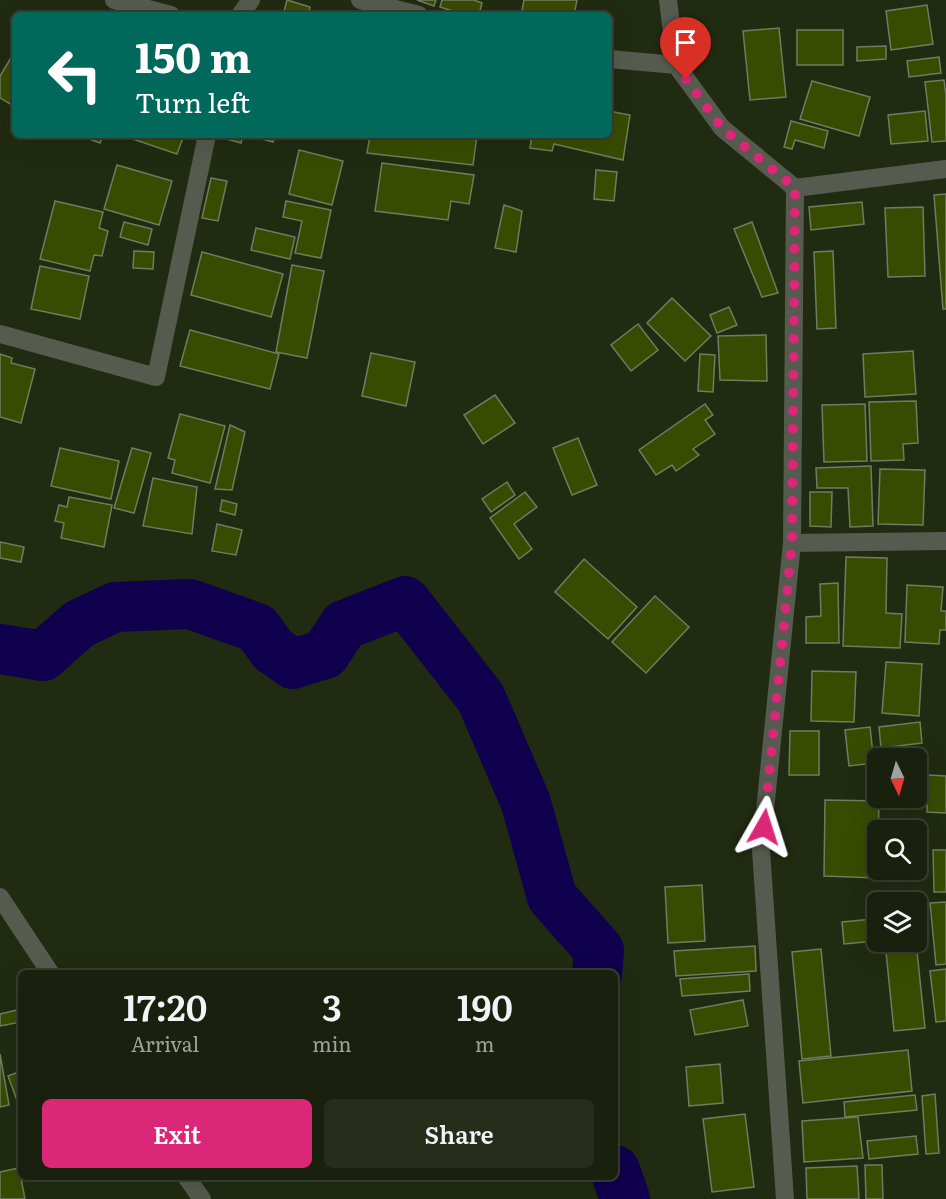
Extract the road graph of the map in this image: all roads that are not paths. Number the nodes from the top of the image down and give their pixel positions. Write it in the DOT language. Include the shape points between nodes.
graph roads {
  1 [pos="114,0"];
  2 [pos="360,0"];
  3 [pos="668,0"];
  4 [pos="160,12"];
  5 [pos="407,12"];
  6 [pos="612,59"];
  7 [pos="676,65"];
  8 [pos="206,138"];
  9 [pos="946,170"];
  10 [pos="795,188"];
  11 [pos="0,333"];
  12 [pos="946,541"];
  13 [pos="792,543"];
  14 [pos="0,897"];
  15 [pos="48,970"];
  16 [pos="189,1180"];
  17 [pos="202,1199"];
  18 [pos="785,1199"];
  1 -- 4 [label="street"];
  2 -- 5 [label="street"];
  3 -- 7 [label="street"];
  6 -- 7 [label="street"];
  7 -- 10 [label="street" via="722,128"];
  8 -- 11 [label="street" via="156,377"];
  9 -- 10 [label="street"];
  10 -- 13 [label="street"];
  12 -- 13 [label="street"];
  13 -- 18 [label="street" via="761,850"];
  14 -- 15 [label="street"];
  16 -- 17 [label="street"];
}
